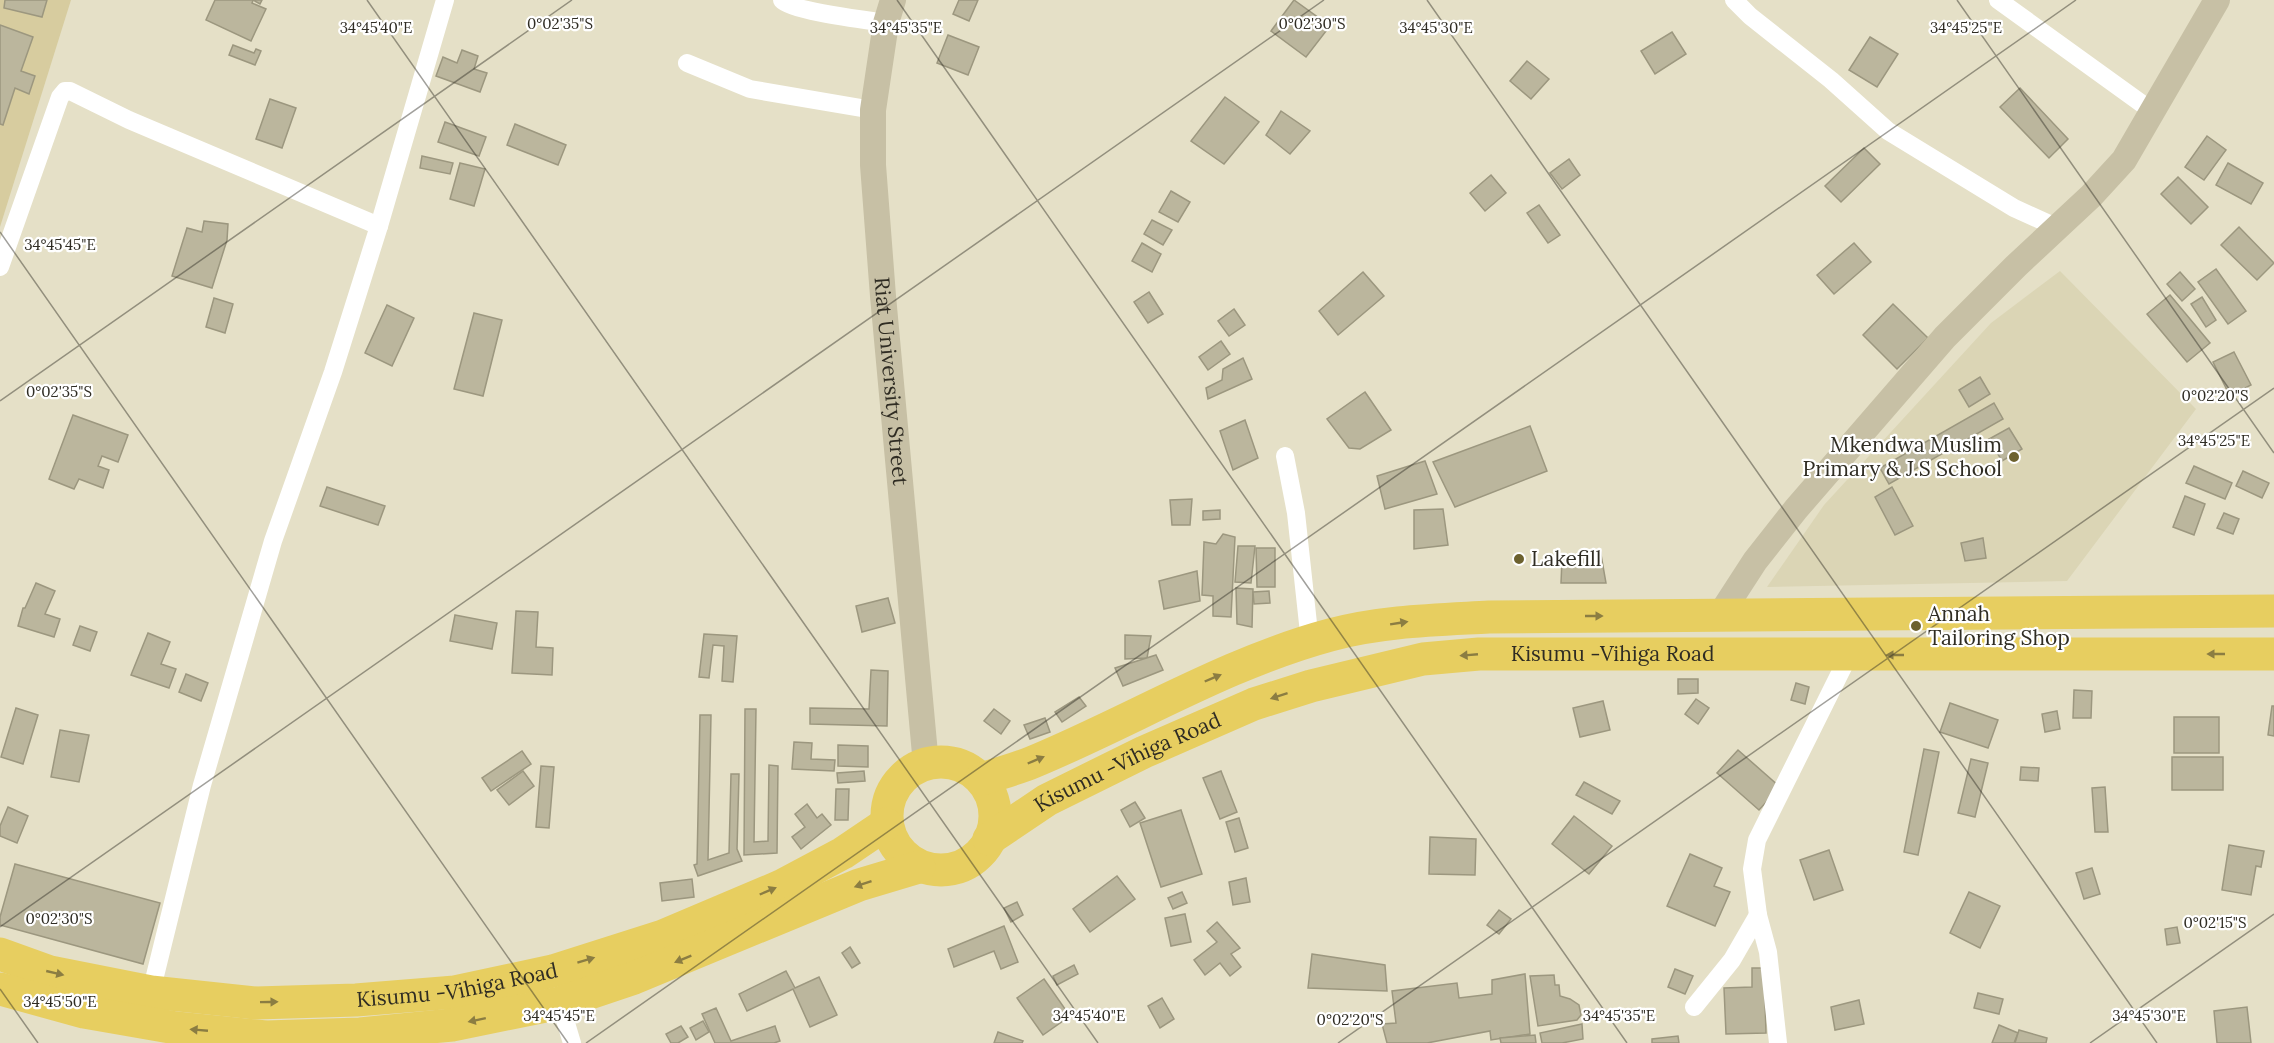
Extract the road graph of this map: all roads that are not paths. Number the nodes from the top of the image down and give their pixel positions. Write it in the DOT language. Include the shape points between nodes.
graph roads {
  1 [pos="445,0"];
  2 [pos="782,0"];
  3 [pos="1734,0"];
  4 [pos="1998,0"];
  5 [pos="2217,0"];
  6 [pos="890,12"];
  7 [pos="687,63"];
  8 [pos="873,110"];
  9 [pos="2152,111"];
  10 [pos="379,226"];
  11 [pos="2058,228"];
  12 [pos="0,267"];
  13 [pos="1285,456"];
  14 [pos="2274,611"];
  15 [pos="1720,615"];
  16 [pos="1310,642"];
  17 [pos="2274,654"];
  18 [pos="1849,656"];
  19 [pos="926,765"];
  20 [pos="981,779"];
  21 [pos="886,824"];
  22 [pos="989,839"];
  23 [pos="919,867"];
  24 [pos="1758,915"];
  25 [pos="0,954"];
  26 [pos="0,989"];
  27 [pos="151,992"];
  28 [pos="560,1003"];
  29 [pos="1694,1007"];
  30 [pos="572,1043"];
  31 [pos="1778,1043"];
  1 -- 10 [label="street"];
  2 -- 6 [label="street" via="799,8"];
  3 -- 11 [label="street" via="1888,131 2014,208"];
  4 -- 9 [label="street"];
  5 -- 9 [label="street"];
  6 -- 8 [label="street, Riat University Street"];
  7 -- 8 [label="street" via="750,89"];
  8 -- 19 [label="street, Riat University Street" via="883,296"];
  9 -- 11 [label="street" via="2124,160"];
  10 -- 12 [label="street" via="65,91"];
  10 -- 27 [label="street" via="270,552 202,785"];
  11 -- 15 [label="street" via="1945,337 1796,509 1755,561"];
  13 -- 16 [label="street" via="1296,513"];
  14 -- 15 [label="highway, Kisumu -Vihiga Road"];
  16 -- 15 [label="highway, Kisumu -Vihiga Road, one-way" via="1408,621"];
  20 -- 16 [label="highway, Kisumu -Vihiga Road, one-way" via="1031,763 1209,680"];
  17 -- 18 [label="highway, Kisumu -Vihiga Road, one-way"];
  18 -- 22 [label="highway, Kisumu -Vihiga Road, one-way" via="1479,654 1423,659 1254,704 1047,800"];
  18 -- 24 [label="street" via="1757,840 1752,869"];
  19 -- 20 [label="highway" via="952,763"];
  19 -- 21 [label="highway" via="904,776 893,789"];
  20 -- 22 [label="highway" via="995,810"];
  21 -- 23 [label="highway" via="903,857"];
  27 -- 21 [label="highway, Kisumu -Vihiga Road, one-way" via="256,1002 356,1000 455,992 553,970 663,936 781,886 843,853"];
  22 -- 23 [label="highway" via="973,860 956,869"];
  23 -- 28 [label="highway, Kisumu -Vihiga Road, one-way" via="859,885 634,978"];
  24 -- 29 [label="street" via="1732,960"];
  24 -- 31 [label="street" via="1768,952"];
  25 -- 27 [label="highway, Kisumu -Vihiga Road, one-way" via="50,972"];
  28 -- 26 [label="highway, Kisumu -Vihiga Road, one-way" via="452,1025 360,1034 266,1037 176,1028 96,1014"];
  28 -- 30 [label="street"];
}
